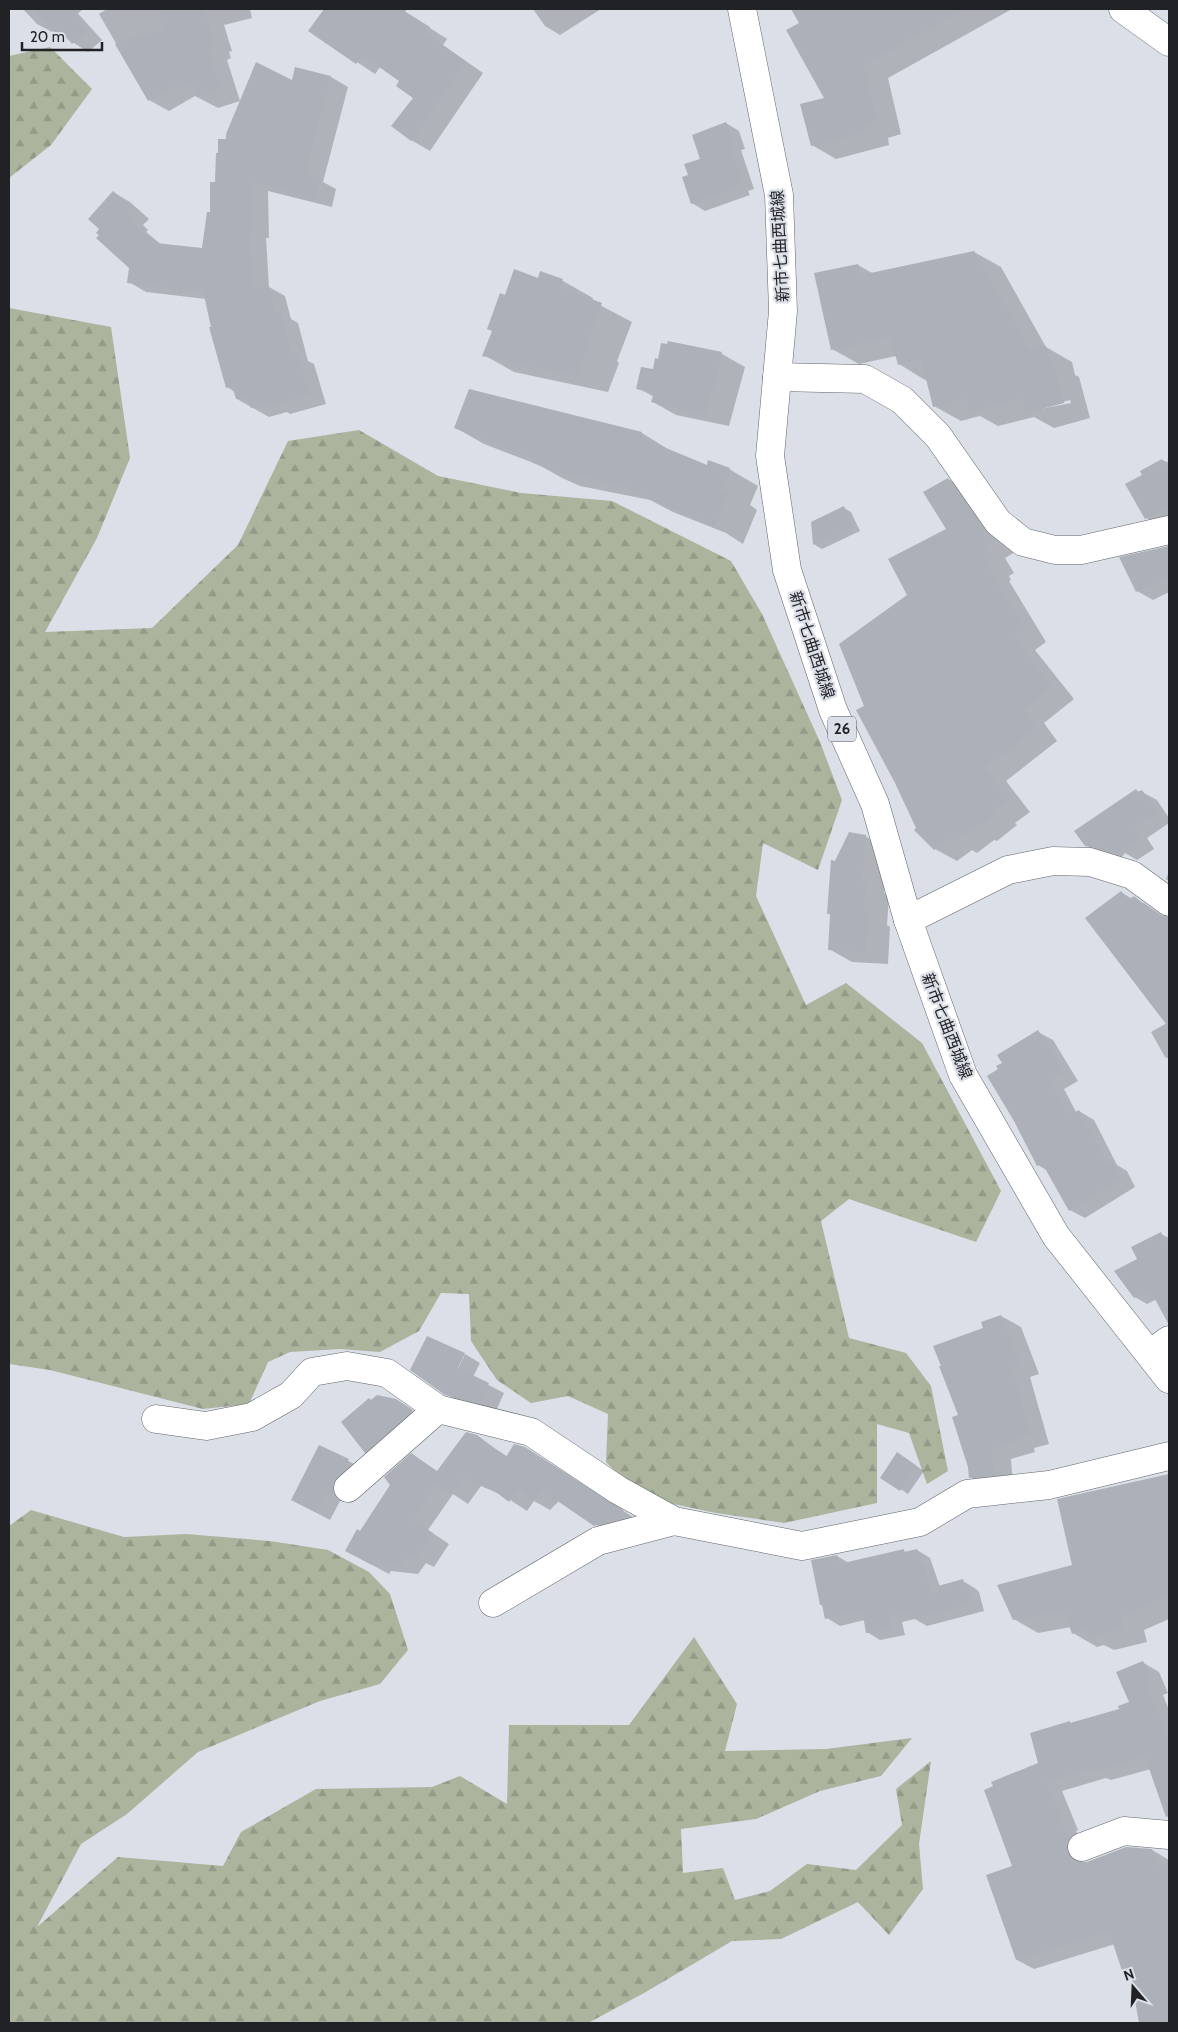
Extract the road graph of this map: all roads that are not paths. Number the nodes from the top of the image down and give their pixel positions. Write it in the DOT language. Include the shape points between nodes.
graph roads {
  1 [pos="742,9"];
  2 [pos="1123,9"];
  3 [pos="1169,42"];
  4 [pos="777,377"];
  5 [pos="1169,530"];
  6 [pos="1169,902"];
  7 [pos="908,920"];
  8 [pos="1159,1347"];
  9 [pos="1169,1379"];
  10 [pos="438,1409"];
  11 [pos="156,1419"];
  12 [pos="1169,1456"];
  13 [pos="348,1488"];
  14 [pos="674,1521"];
  15 [pos="493,1603"];
  16 [pos="1169,1835"];
  17 [pos="1082,1847"];
  1 -- 4 [label="street, 新市七曲西城線 / 26" via="779,195 783,311"];
  2 -- 3 [label="street"];
  4 -- 5 [label="street" via="865,379 902,400 938,436 998,522 1023,542 1055,550 1081,550"];
  4 -- 7 [label="street, 新市七曲西城線 / 26" via="770,456 787,570 833,710 875,804"];
  6 -- 7 [label="street" via="1132,875 1090,862 1053,861 1008,870"];
  7 -- 8 [label="street, 新市七曲西城線 / 26" via="963,1075 1056,1236"];
  8 -- 9 [label="street, 新市七曲西城線 / 26"];
  10 -- 11 [label="street" via="387,1373 347,1366 312,1372 291,1395 252,1417 206,1426"];
  10 -- 13 [label="street"];
  10 -- 14 [label="street" via="531,1432 618,1490"];
  12 -- 14 [label="street" via="1049,1486 967,1494 920,1522 802,1546"];
  14 -- 15 [label="street" via="598,1541"];
  16 -- 17 [label="street" via="1124,1831"];
}
